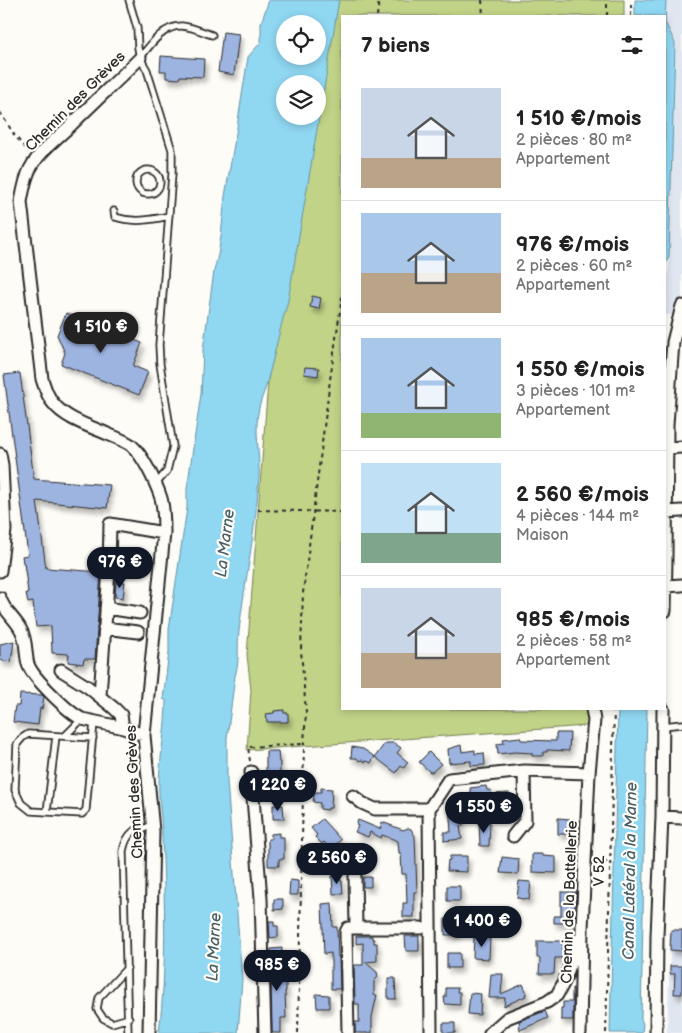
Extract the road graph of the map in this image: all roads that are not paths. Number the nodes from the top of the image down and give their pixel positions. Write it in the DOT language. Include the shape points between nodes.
graph roads {
  1 [pos="129,0"];
  2 [pos="212,35"];
  3 [pos="140,58"];
  4 [pos="158,188"];
  5 [pos="171,193"];
  6 [pos="114,211"];
  7 [pos="169,216"];
  8 [pos="682,306"];
  9 [pos="680,319"];
  10 [pos="682,447"];
  11 [pos="667,448"];
  12 [pos="0,454"];
  13 [pos="156,485"];
  14 [pos="682,511"];
  15 [pos="666,512"];
  16 [pos="164,533"];
  17 [pos="0,571"];
  18 [pos="682,585"];
  19 [pos="666,586"];
  20 [pos="0,598"];
  21 [pos="106,608"];
  22 [pos="140,613"];
  23 [pos="104,628"];
  24 [pos="138,632"];
  25 [pos="61,670"];
  26 [pos="100,695"];
  27 [pos="592,710"];
  28 [pos="663,710"];
  29 [pos="82,719"];
  30 [pos="94,722"];
  31 [pos="682,724"];
  32 [pos="663,726"];
  33 [pos="120,727"];
  34 [pos="144,735"];
  35 [pos="56,736"];
  36 [pos="65,736"];
  37 [pos="93,738"];
  38 [pos="524,771"];
  39 [pos="251,772"];
  40 [pos="589,773"];
  41 [pos="353,796"];
  42 [pos="429,809"];
  43 [pos="48,812"];
  44 [pos="662,817"];
  45 [pos="682,818"];
  46 [pos="153,827"];
  47 [pos="513,836"];
  48 [pos="355,876"];
  49 [pos="356,927"];
  50 [pos="422,928"];
  51 [pos="582,928"];
  52 [pos="127,968"];
  53 [pos="129,1018"];
  54 [pos="128,1033"];
  55 [pos="149,1033"];
  56 [pos="265,1033"];
  57 [pos="348,1033"];
  58 [pos="431,1033"];
  59 [pos="490,1033"];
  60 [pos="580,1033"];
  61 [pos="656,1033"];
  1 -- 3 [label="lane" via="137,28"];
  2 -- 3 [label="lane" via="176,26 165,31"];
  3 -- 5 [label="lane" via="147,70 172,150"];
  3 -- 13 [label="street, Chemin des Grèves" via="37,159 27,177 21,202 46,391 59,410 138,451"];
  4 -- 4 [label="lane" via="158,176 152,171 142,171 136,178 140,192 150,195"];
  4 -- 5 [label="lane"];
  5 -- 7 [label="lane"];
  6 -- 7 [label="lane" via="115,218 126,221"];
  7 -- 13 [label="lane" via="159,345 173,446 167,471"];
  8 -- 9 [label="street"];
  9 -- 11 [label="street" via="673,342 670,371"];
  10 -- 11 [label="street"];
  11 -- 15 [label="street"];
  12 -- 17 [label="street" via="5,530"];
  13 -- 16 [label="street, Chemin des Grèves" via="164,515"];
  14 -- 15 [label="street"];
  15 -- 19 [label="street"];
  16 -- 21 [label="street" via="110,524"];
  16 -- 34 [label="street, Chemin des Grèves"];
  18 -- 19 [label="street"];
  20 -- 29 [label="street" via="24,636 28,665 39,682"];
  21 -- 22 [label="street"];
  21 -- 23 [label="street"];
  23 -- 24 [label="street"];
  23 -- 26 [label="street"];
  25 -- 26 [label="street"];
  26 -- 33 [label="street" via="121,715"];
  27 -- 40 [label="street, Chemin de la Battellerie"];
  28 -- 32 [label="street"];
  29 -- 30 [label="street"];
  29 -- 36 [label="lane"];
  30 -- 33 [label="street"];
  30 -- 37 [label="lane"];
  31 -- 32 [label="lane"];
  32 -- 44 [label="street"];
  33 -- 34 [label="street"];
  34 -- 46 [label="street, Chemin des Grèves"];
  35 -- 36 [label="lane"];
  35 -- 43 [label="lane"];
  35 -- 43 [label="lane" via="28,734 17,744 15,790 21,803 31,811"];
  36 -- 37 [label="lane"];
  37 -- 43 [label="lane" via="86,810 82,814"];
  38 -- 40 [label="street"];
  38 -- 42 [label="street" via="449,779"];
  38 -- 47 [label="street" via="525,822"];
  39 -- 56 [label="street" via="261,899"];
  40 -- 51 [label="street, Chemin de la Battellerie"];
  41 -- 42 [label="street" via="374,809"];
  42 -- 58 [label="street"];
  44 -- 45 [label="street"];
  44 -- 61 [label="street"];
  46 -- 52 [label="lane" via="137,830 125,839"];
  46 -- 55 [label="street, Chemin des Grèves"];
  48 -- 49 [label="street"];
  49 -- 50 [label="street"];
  49 -- 57 [label="street" via="348,928 346,932"];
  51 -- 59 [label="street" via="566,980 557,994 547,1002 507,1018"];
  51 -- 60 [label="street, Chemin de la Battellerie"];
  52 -- 53 [label="lane"];
  52 -- 53 [label="lane" via="99,998 97,1009 112,1023"];
  53 -- 54 [label="lane"];
}
